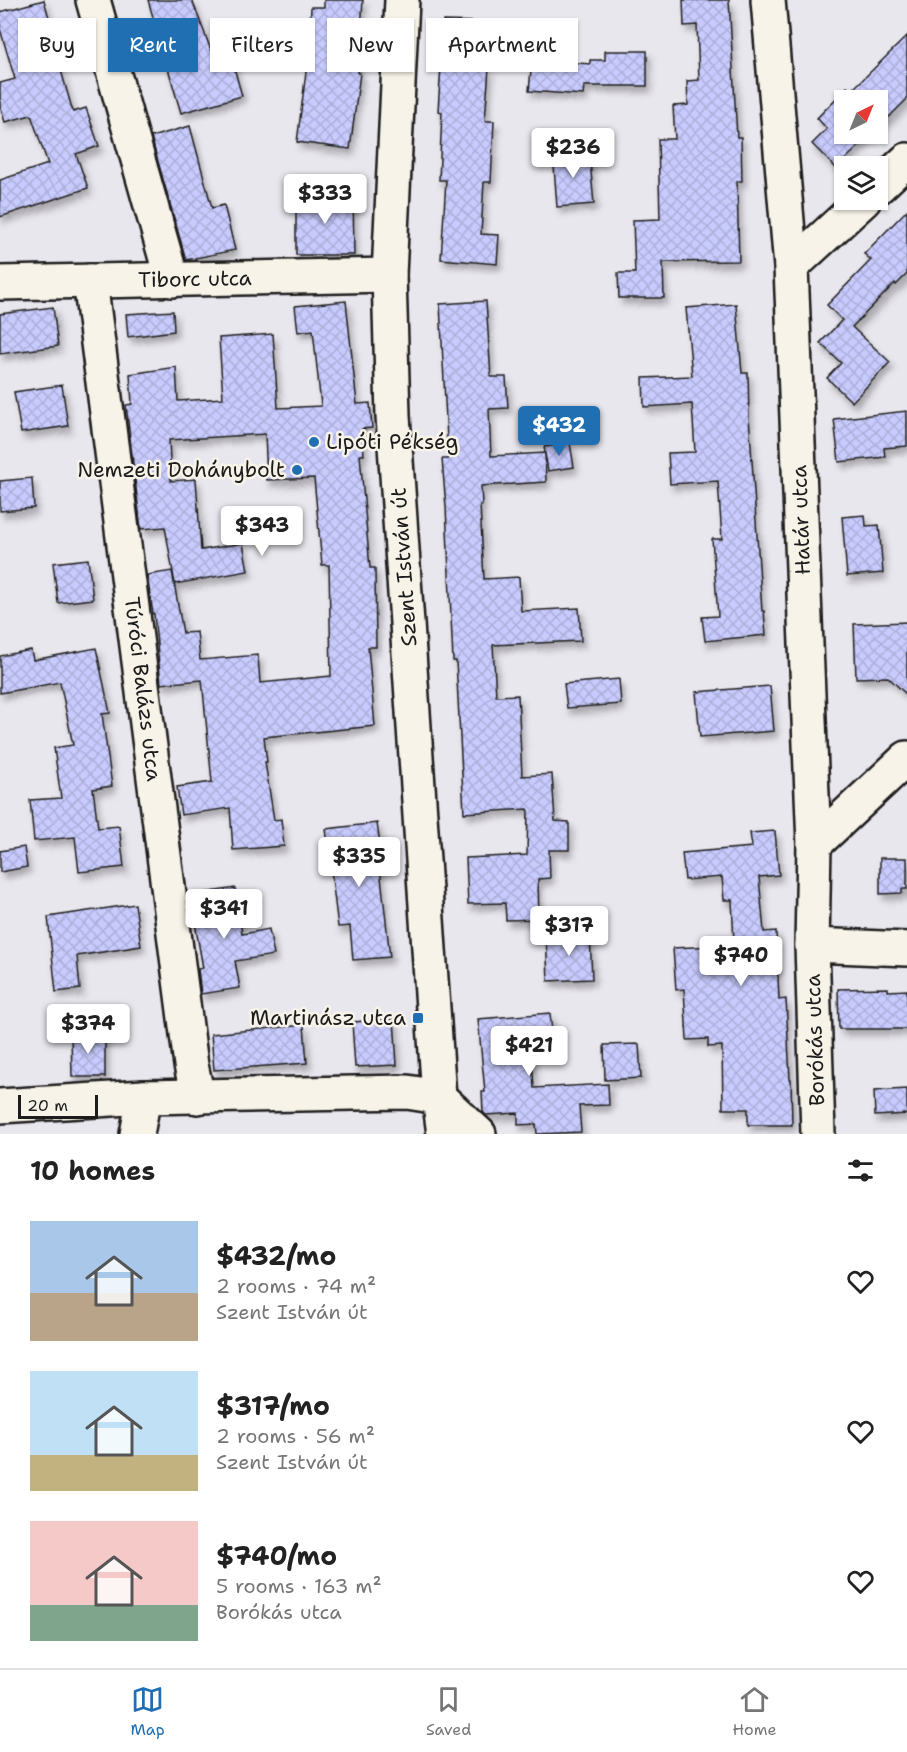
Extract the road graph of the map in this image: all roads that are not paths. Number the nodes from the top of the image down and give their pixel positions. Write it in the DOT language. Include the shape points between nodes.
graph roads {
  1 [pos="93,0"];
  2 [pos="402,0"];
  3 [pos="768,0"];
  4 [pos="907,160"];
  5 [pos="888,178"];
  6 [pos="853,210"];
  7 [pos="791,267"];
  8 [pos="389,275"];
  9 [pos="172,280"];
  10 [pos="90,281"];
  11 [pos="0,283"];
  12 [pos="907,758"];
  13 [pos="814,845"];
  14 [pos="812,945"];
  15 [pos="907,949"];
  16 [pos="144,1096"];
  17 [pos="198,1096"];
  18 [pos="438,1097"];
  19 [pos="0,1106"];
  20 [pos="137,1134"];
  21 [pos="444,1134"];
  22 [pos="479,1134"];
  23 [pos="818,1134"];
  1 -- 9 [label="street"];
  2 -- 8 [label="street, Szent István út"];
  3 -- 7 [label="street, Határ utca"];
  4 -- 5 [label="street"];
  6 -- 7 [label="street"];
  7 -- 13 [label="street, Határ utca"];
  8 -- 9 [label="street, Tiborc utca"];
  8 -- 18 [label="street, Szent István út" via="393,416"];
  9 -- 10 [label="street, Tiborc utca"];
  10 -- 11 [label="street, Tiborc utca"];
  10 -- 17 [label="street, Túróci Balázs utca"];
  12 -- 13 [label="street"];
  13 -- 14 [label="street, Határ utca"];
  14 -- 15 [label="street"];
  14 -- 23 [label="street, Borókás utca"];
  16 -- 17 [label="street"];
  16 -- 19 [label="street"];
  16 -- 20 [label="street"];
  17 -- 18 [label="street" via="407,1092"];
  18 -- 21 [label="street, Szent István út"];
  18 -- 22 [label="street"];
}
